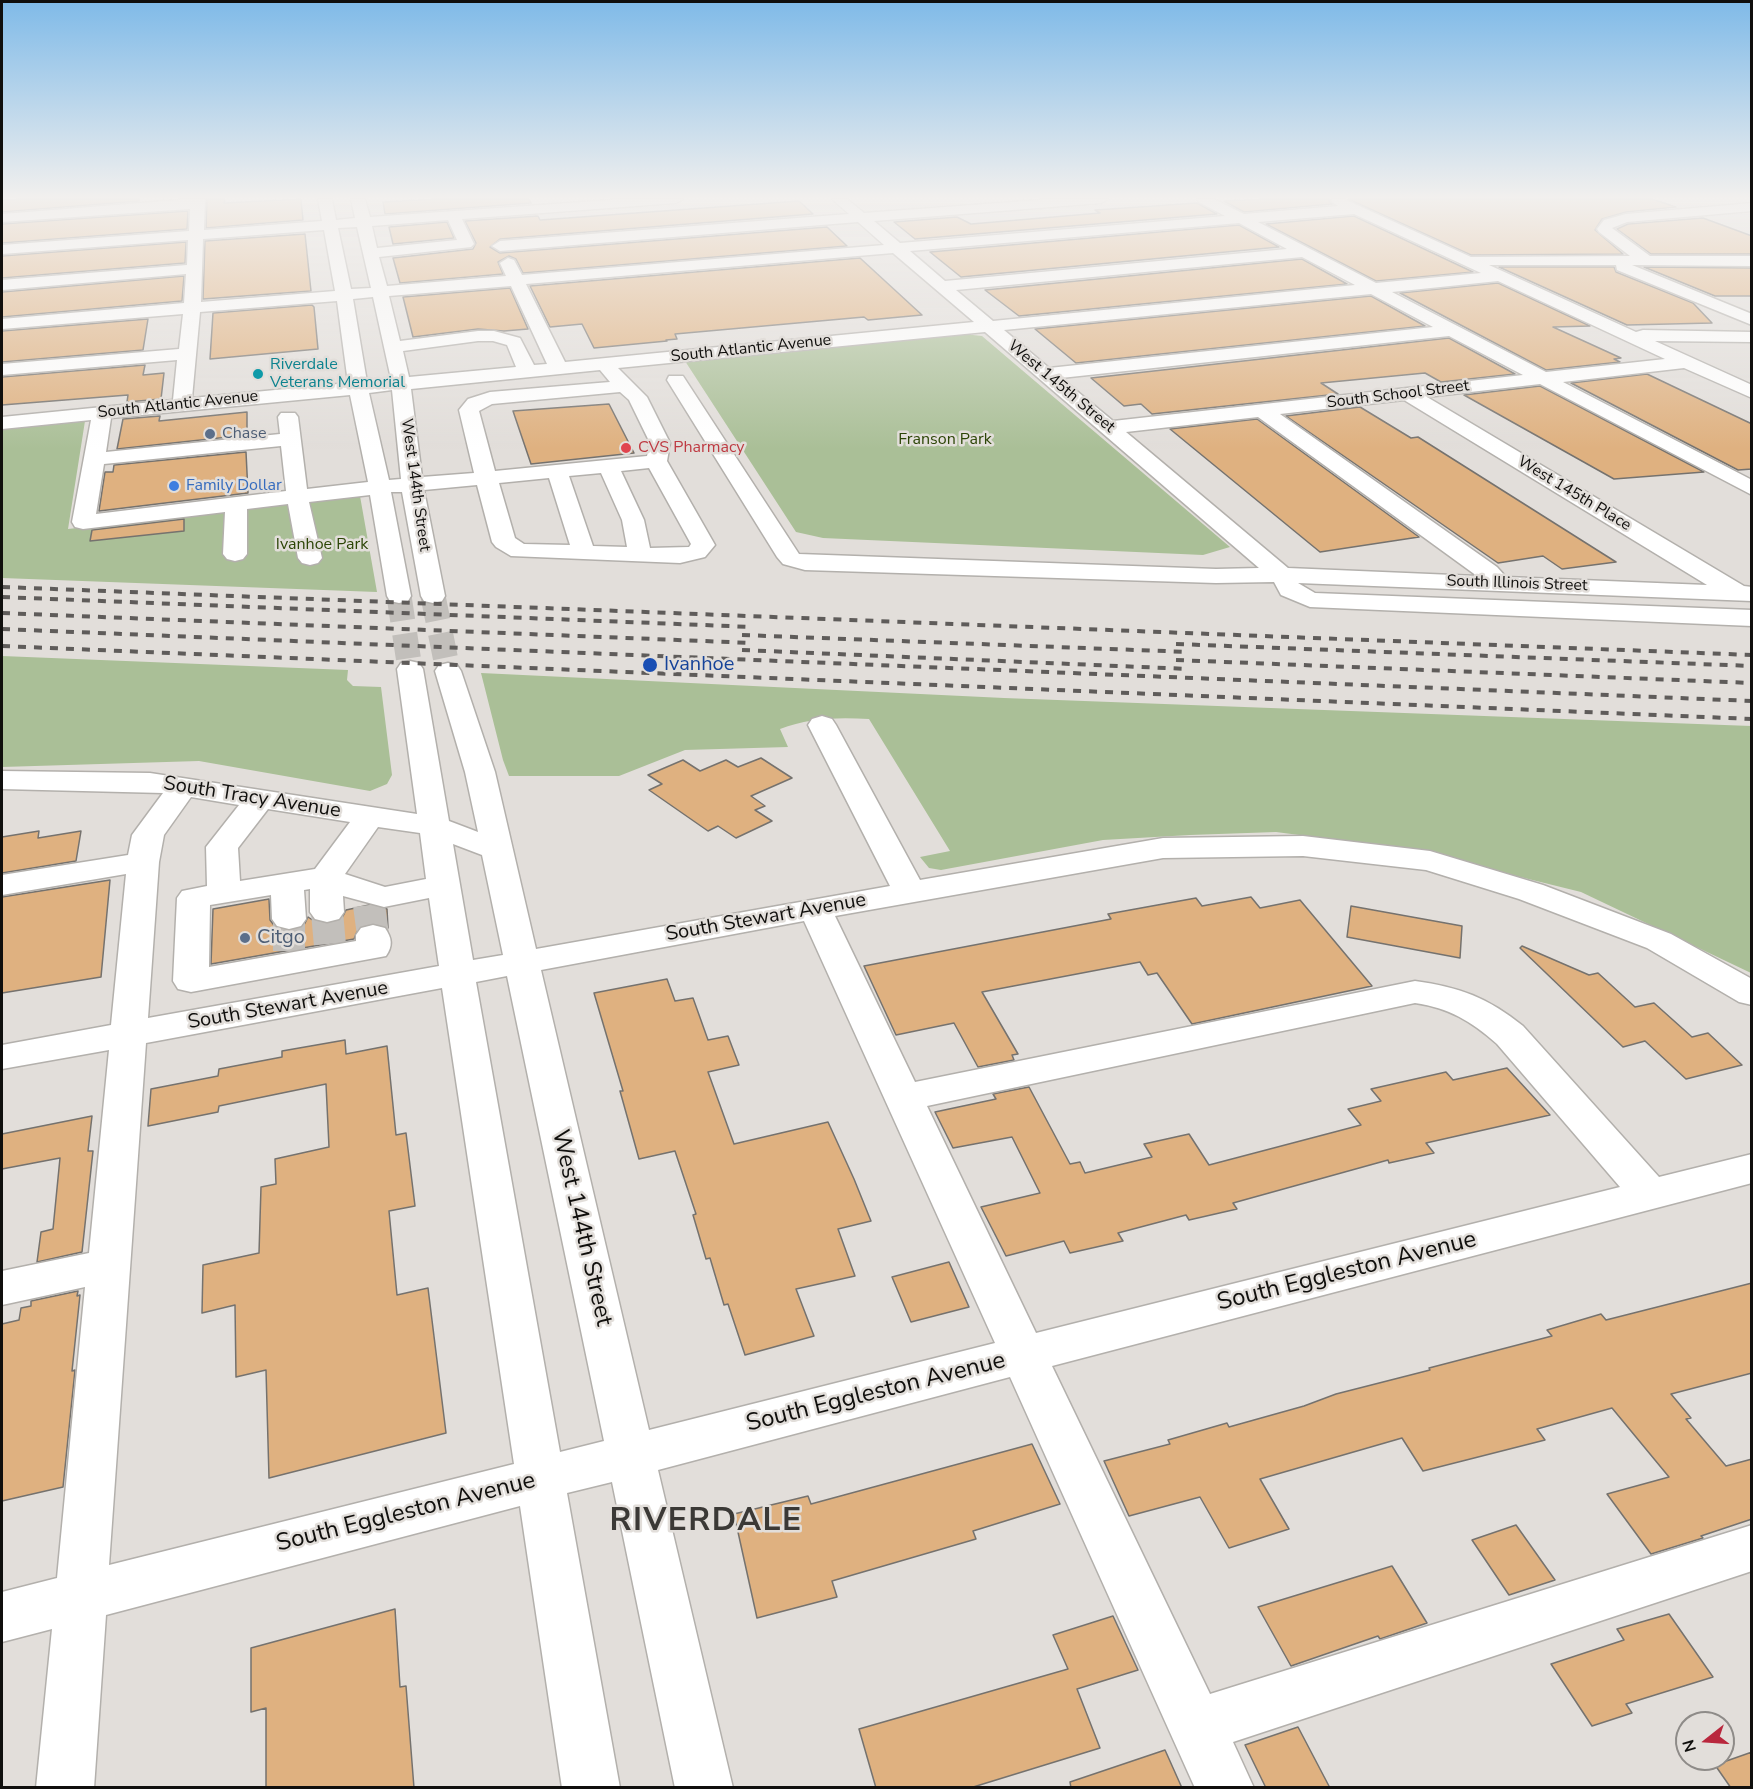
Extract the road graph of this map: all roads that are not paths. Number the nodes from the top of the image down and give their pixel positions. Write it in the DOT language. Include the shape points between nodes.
graph roads {
  1 [pos="32,282"];
  2 [pos="193,282"];
  3 [pos="342,282"];
  4 [pos="377,282"];
  5 [pos="488,282"];
  6 [pos="517,282"];
  7 [pos="938,282"];
  8 [pos="980,282"];
  9 [pos="1363,282"];
  10 [pos="1432,282"];
  11 [pos="1515,282"];
  12 [pos="1661,282"];
  13 [pos="2,285"];
  14 [pos="942,286"];
  15 [pos="343,287"];
  16 [pos="1373,288"];
  17 [pos="379,292"];
  18 [pos="1701,299"];
  19 [pos="1752,300"];
  20 [pos="192,308"];
  21 [pos="1752,320"];
  22 [pos="2,324"];
  23 [pos="989,326"];
  24 [pos="1453,330"];
  25 [pos="1629,335"];
  26 [pos="1752,337"];
  27 [pos="426,344"];
  28 [pos="392,347"];
  29 [pos="187,354"];
  30 [pos="1686,362"];
  31 [pos="524,363"];
  32 [pos="604,363"];
  33 [pos="558,367"];
  34 [pos="2,369"];
  35 [pos="1046,374"];
  36 [pos="1542,378"];
  37 [pos="676,380"];
  38 [pos="401,382"];
  39 [pos="624,386"];
  40 [pos="358,387"];
  41 [pos="1746,387"];
  42 [pos="284,394"];
  43 [pos="1408,394"];
  44 [pos="182,404"];
  45 [pos="1261,410"];
  46 [pos="102,412"];
  47 [pos="2,423"];
  48 [pos="1109,428"];
  49 [pos="292,439"];
  50 [pos="94,459"];
  51 [pos="656,461"];
  52 [pos="608,466"];
  53 [pos="557,471"];
  54 [pos="487,478"];
  55 [pos="412,485"];
  56 [pos="378,486"];
  57 [pos="1752,489"];
  58 [pos="297,496"];
  59 [pos="236,504"];
  60 [pos="584,553"];
  61 [pos="235,554"];
  62 [pos="640,555"];
  63 [pos="310,558"];
  64 [pos="1282,575"];
  65 [pos="1499,584"];
  66 [pos="1745,594"];
  67 [pos="399,596"];
  68 [pos="433,596"];
  69 [pos="1752,618"];
  70 [pos="410,669"];
  71 [pos="448,671"];
  72 [pos="822,725"];
  73 [pos="2,780"];
  74 [pos="183,787"];
  75 [pos="260,799"];
  76 [pos="370,816"];
  77 [pos="434,826"];
  78 [pos="497,850"];
  79 [pos="142,862"];
  80 [pos="326,877"];
  81 [pos="287,882"];
  82 [pos="2,885"];
  83 [pos="443,886"];
  84 [pos="910,892"];
  85 [pos="224,893"];
  86 [pos="814,909"];
  87 [pos="370,911"];
  88 [pos="327,912"];
  89 [pos="289,944"];
  90 [pos="330,951"];
  91 [pos="522,963"];
  92 [pos="458,975"];
  93 [pos="1752,994"];
  94 [pos="333,998"];
  95 [pos="128,1035"];
  96 [pos="2,1057"];
  97 [pos="903,1098"];
  98 [pos="1752,1168"];
  99 [pos="1650,1194"];
  100 [pos="109,1265"];
  101 [pos="2,1288"];
  102 [pos="1023,1355"];
  103 [pos="631,1456"];
  104 [pos="540,1479"];
  105 [pos="1752,1548"];
  106 [pos="82,1596"];
  107 [pos="2,1617"];
  108 [pos="1196,1726"];
  109 [pos="65,1788"];
  110 [pos="591,1788"];
  111 [pos="704,1788"];
  112 [pos="1225,1788"];
  1 -- 13 [label="street"];
  2 -- 20 [label="street"];
  3 -- 15 [label="street, West 144th Street"];
  4 -- 17 [label="street, West 144th Street"];
  5 -- 17 [label="street"];
  6 -- 33 [label="street"];
  7 -- 14 [label="street, West 145th Street"];
  8 -- 14 [label="street"];
  9 -- 16 [label="street"];
  10 -- 16 [label="street, South Atlantic Avenue"];
  11 -- 25 [label="street"];
  12 -- 18 [label="street"];
  14 -- 23 [label="street, West 145th Street"];
  15 -- 17 [label="street"];
  15 -- 20 [label="street" via="279,300"];
  15 -- 40 [label="street, West 144th Street"];
  16 -- 23 [label="street, South Atlantic Avenue"];
  16 -- 24 [label="street"];
  17 -- 28 [label="street, West 144th Street"];
  18 -- 19 [label="street"];
  18 -- 21 [label="street"];
  20 -- 22 [label="street"];
  20 -- 29 [label="street"];
  23 -- 32 [label="street, South Atlantic Avenue"];
  23 -- 35 [label="street, West 145th Street"];
  24 -- 35 [label="street"];
  24 -- 36 [label="street"];
  25 -- 26 [label="street"];
  25 -- 30 [label="street"];
  27 -- 28 [label="street"];
  27 -- 31 [label="street" via="442,349 445,359"];
  27 -- 31 [label="street" via="494,336 514,342"];
  28 -- 38 [label="street, West 144th Street"];
  29 -- 34 [label="street"];
  29 -- 44 [label="street"];
  30 -- 36 [label="street, South School Street"];
  30 -- 41 [label="street"];
  31 -- 33 [label="street, South Atlantic Avenue"];
  31 -- 38 [label="street, South Atlantic Avenue"];
  32 -- 33 [label="street, South Atlantic Avenue"];
  32 -- 39 [label="street"];
  35 -- 48 [label="street, West 145th Street"];
  36 -- 43 [label="street, South School Street"];
  36 -- 57 [label="street"];
  37 -- 64 [label="street, South Illinois Street" via="791,559 805,563"];
  38 -- 40 [label="street, South Atlantic Avenue"];
  38 -- 55 [label="street, West 144th Street"];
  39 -- 51 [label="street" via="637,397 660,443"];
  39 -- 54 [label="street" via="490,398 475,403 470,410"];
  40 -- 42 [label="street, South Atlantic Avenue"];
  40 -- 56 [label="street, West 144th Street"];
  42 -- 44 [label="street, South Atlantic Avenue"];
  42 -- 49 [label="street"];
  43 -- 45 [label="street, South School Street"];
  43 -- 66 [label="street, West 145th Place"];
  44 -- 46 [label="street, South Atlantic Avenue"];
  45 -- 48 [label="street, South School Street"];
  45 -- 65 [label="street" via="1488,572"];
  46 -- 47 [label="street, South Atlantic Avenue"];
  46 -- 50 [label="street"];
  48 -- 64 [label="street, West 145th Street"];
  49 -- 50 [label="street"];
  49 -- 58 [label="street"];
  50 -- 59 [label="street" via="83,522"];
  51 -- 52 [label="street"];
  51 -- 62 [label="street" via="703,546 697,552 680,556"];
  52 -- 53 [label="street"];
  52 -- 62 [label="street" via="633,520"];
  53 -- 54 [label="street"];
  53 -- 60 [label="street"];
  54 -- 55 [label="street"];
  54 -- 60 [label="street" via="504,542 512,549"];
  55 -- 56 [label="street"];
  55 -- 68 [label="street, West 144th Street"];
  56 -- 58 [label="street"];
  56 -- 67 [label="street, West 144th Street"];
  58 -- 59 [label="street"];
  58 -- 63 [label="street"];
  59 -- 61 [label="street"];
  60 -- 62 [label="street"];
  64 -- 65 [label="street, South Illinois Street"];
  64 -- 69 [label="street, West 145th Street" via="1290,590 1310,600"];
  65 -- 66 [label="street, South Illinois Street"];
  70 -- 77 [label="street"];
  71 -- 78 [label="street, West 144th Street" via="480,772"];
  72 -- 84 [label="street"];
  73 -- 74 [label="street, South Tracy Avenue" via="150,782"];
  74 -- 75 [label="street, South Tracy Avenue"];
  74 -- 79 [label="street" via="147,835"];
  75 -- 76 [label="street, South Tracy Avenue"];
  75 -- 85 [label="street" via="222,847"];
  76 -- 77 [label="street, South Tracy Avenue"];
  76 -- 80 [label="street"];
  77 -- 78 [label="street, South Tracy Avenue"];
  77 -- 83 [label="street"];
  78 -- 91 [label="street, West 144th Street"];
  79 -- 82 [label="street"];
  79 -- 95 [label="street"];
  80 -- 81 [label="street"];
  80 -- 87 [label="street" via="347,887"];
  80 -- 88 [label="street"];
  81 -- 85 [label="street"];
  81 -- 89 [label="street"];
  83 -- 87 [label="street" via="384,897"];
  83 -- 92 [label="street"];
  84 -- 86 [label="street, South Stewart Avenue"];
  84 -- 93 [label="street, South Stewart Avenue" via="1163,848 1303,846 1430,861 1531,892 1659,941"];
  85 -- 89 [label="street" via="194,898 191,981"];
  86 -- 91 [label="street, South Stewart Avenue"];
  86 -- 97 [label="street"];
  87 -- 90 [label="street" via="374,950"];
  89 -- 90 [label="street"];
  90 -- 94 [label="street"];
  91 -- 92 [label="street, South Stewart Avenue"];
  91 -- 103 [label="street, West 144th Street"];
  92 -- 94 [label="street, South Stewart Avenue"];
  92 -- 104 [label="street"];
  94 -- 95 [label="street, South Stewart Avenue"];
  95 -- 96 [label="street, South Stewart Avenue"];
  95 -- 100 [label="street"];
  97 -- 99 [label="street" via="1415,992 1446,995 1462,1000 1510,1035"];
  97 -- 102 [label="street"];
  98 -- 99 [label="street, South Eggleston Avenue"];
  99 -- 102 [label="street, South Eggleston Avenue"];
  100 -- 101 [label="street"];
  100 -- 106 [label="street"];
  102 -- 103 [label="street, South Eggleston Avenue"];
  102 -- 108 [label="street"];
  103 -- 104 [label="street, South Eggleston Avenue"];
  103 -- 111 [label="street, West 144th Street"];
  104 -- 106 [label="street, South Eggleston Avenue"];
  104 -- 110 [label="street"];
  105 -- 108 [label="street"];
  106 -- 107 [label="street, South Eggleston Avenue"];
  106 -- 109 [label="street"];
  108 -- 112 [label="street"];
}
